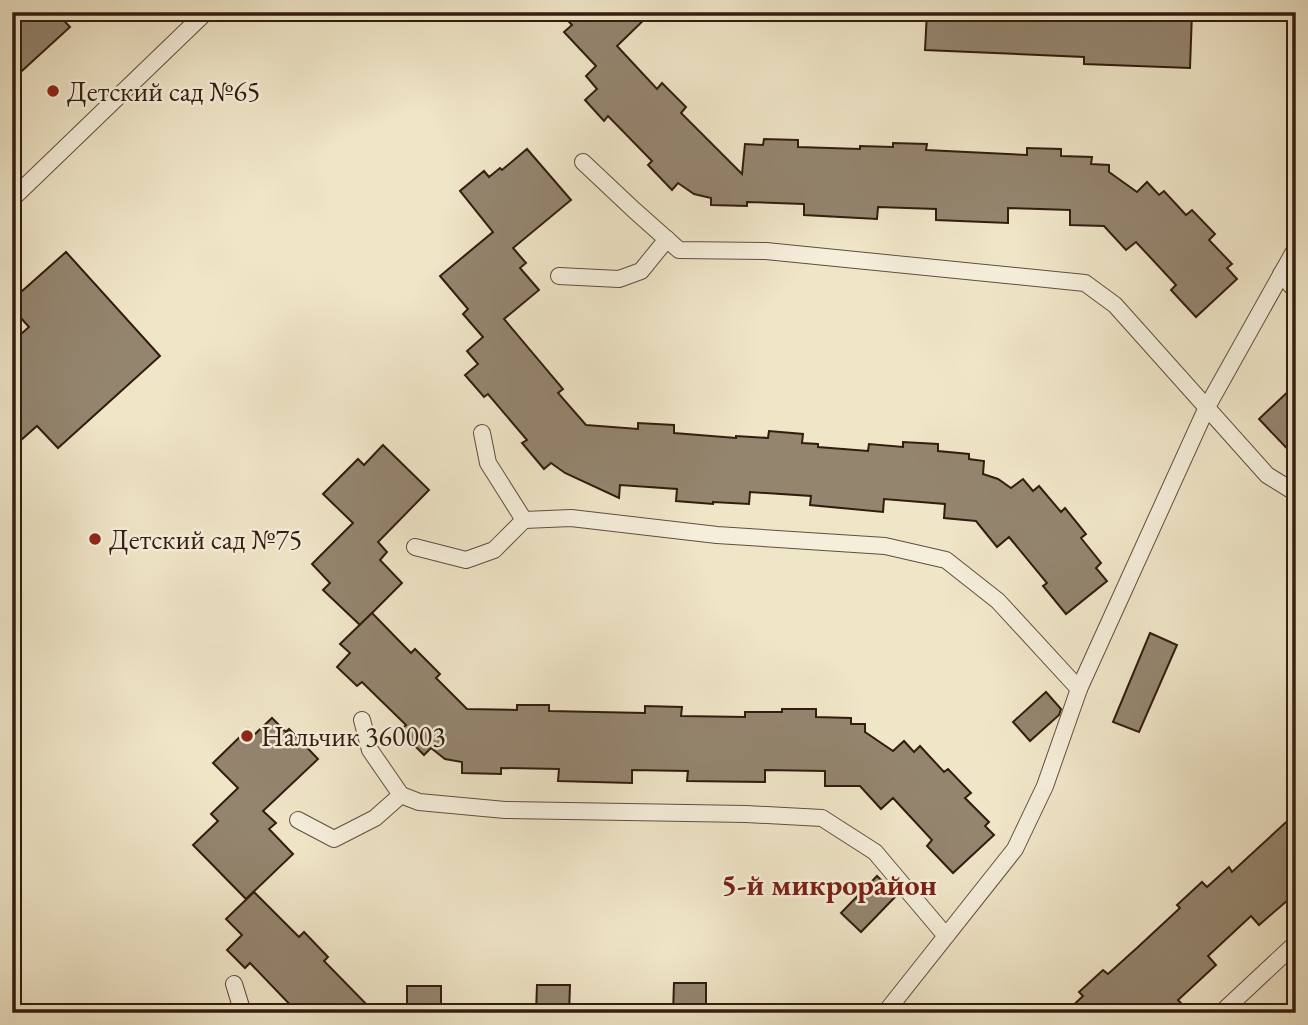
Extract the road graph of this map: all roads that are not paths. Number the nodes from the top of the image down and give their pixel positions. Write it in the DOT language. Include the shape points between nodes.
graph roads {
  1 [pos="206,12"];
  2 [pos="583,162"];
  3 [pos="12,199"];
  4 [pos="667,239"];
  5 [pos="1296,248"];
  6 [pos="1281,274"];
  7 [pos="559,276"];
  8 [pos="1296,291"];
  9 [pos="1207,407"];
  10 [pos="482,433"];
  11 [pos="1296,493"];
  12 [pos="524,520"];
  13 [pos="415,547"];
  14 [pos="1079,689"];
  15 [pos="362,720"];
  16 [pos="401,795"];
  17 [pos="298,820"];
  18 [pos="946,936"];
  19 [pos="1296,943"];
  20 [pos="234,984"];
  21 [pos="243,1013"];
  22 [pos="885,1013"];
  23 [pos="1221,1013"];
  1 -- 3 [label="lane"];
  2 -- 4 [label="lane"];
  4 -- 7 [label="lane" via="641,271 619,279"];
  4 -- 9 [label="lane" via="679,250 766,251 1085,283 1115,305"];
  5 -- 6 [label="lane"];
  6 -- 8 [label="lane"];
  6 -- 9 [label="lane"];
  9 -- 11 [label="lane" via="1267,475"];
  9 -- 14 [label="lane"];
  10 -- 12 [label="lane" via="488,463"];
  12 -- 13 [label="lane" via="494,550 466,560"];
  12 -- 14 [label="lane" via="571,518 717,535 885,546 946,560 998,601"];
  14 -- 18 [label="lane" via="1045,786 1015,849"];
  15 -- 16 [label="lane" via="370,750"];
  16 -- 17 [label="lane" via="375,818 334,839"];
  16 -- 18 [label="lane" via="419,802 505,810 822,818 875,852"];
  18 -- 22 [label="lane"];
  19 -- 23 [label="lane"];
  20 -- 21 [label="lane"];
}
